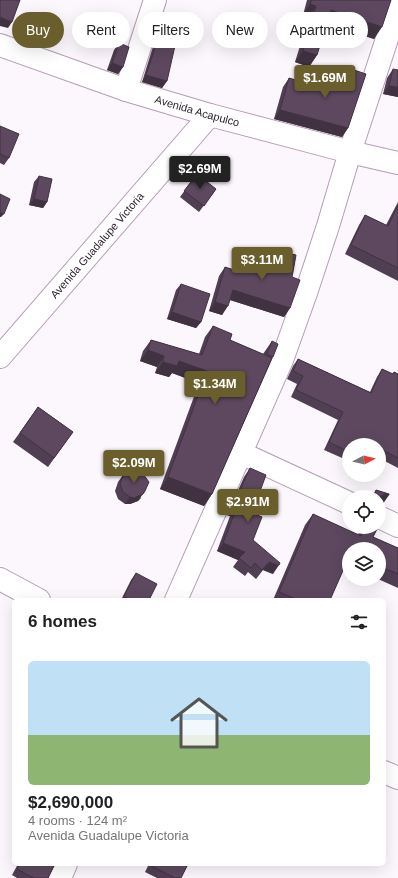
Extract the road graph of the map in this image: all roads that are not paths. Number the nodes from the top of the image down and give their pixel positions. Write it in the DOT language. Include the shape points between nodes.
graph roads {
  1 [pos="156,0"];
  2 [pos="398,5"];
  3 [pos="0,45"];
  4 [pos="126,90"];
  5 [pos="210,115"];
  6 [pos="350,152"];
  7 [pos="398,163"];
  8 [pos="0,357"];
  9 [pos="241,453"];
  10 [pos="342,500"];
  11 [pos="386,520"];
  12 [pos="398,526"];
  13 [pos="0,579"];
  14 [pos="35,598"];
  15 [pos="177,598"];
  16 [pos="386,773"];
  17 [pos="398,778"];
  18 [pos="65,866"];
  19 [pos="60,878"];
  1 -- 4 [label="street"];
  2 -- 6 [label="street"];
  3 -- 4 [label="street, Avenida Acapulco"];
  4 -- 5 [label="street, Avenida Acapulco"];
  5 -- 6 [label="street, Avenida Acapulco"];
  5 -- 8 [label="street, Avenida Guadalupe Victoria"];
  6 -- 7 [label="street, Avenida Acapulco"];
  6 -- 9 [label="street" via="328,226 282,360"];
  9 -- 10 [label="street"];
  9 -- 15 [label="street"];
  11 -- 12 [label="street"];
  13 -- 14 [label="street"];
  16 -- 17 [label="street"];
  18 -- 19 [label="street"];
}
